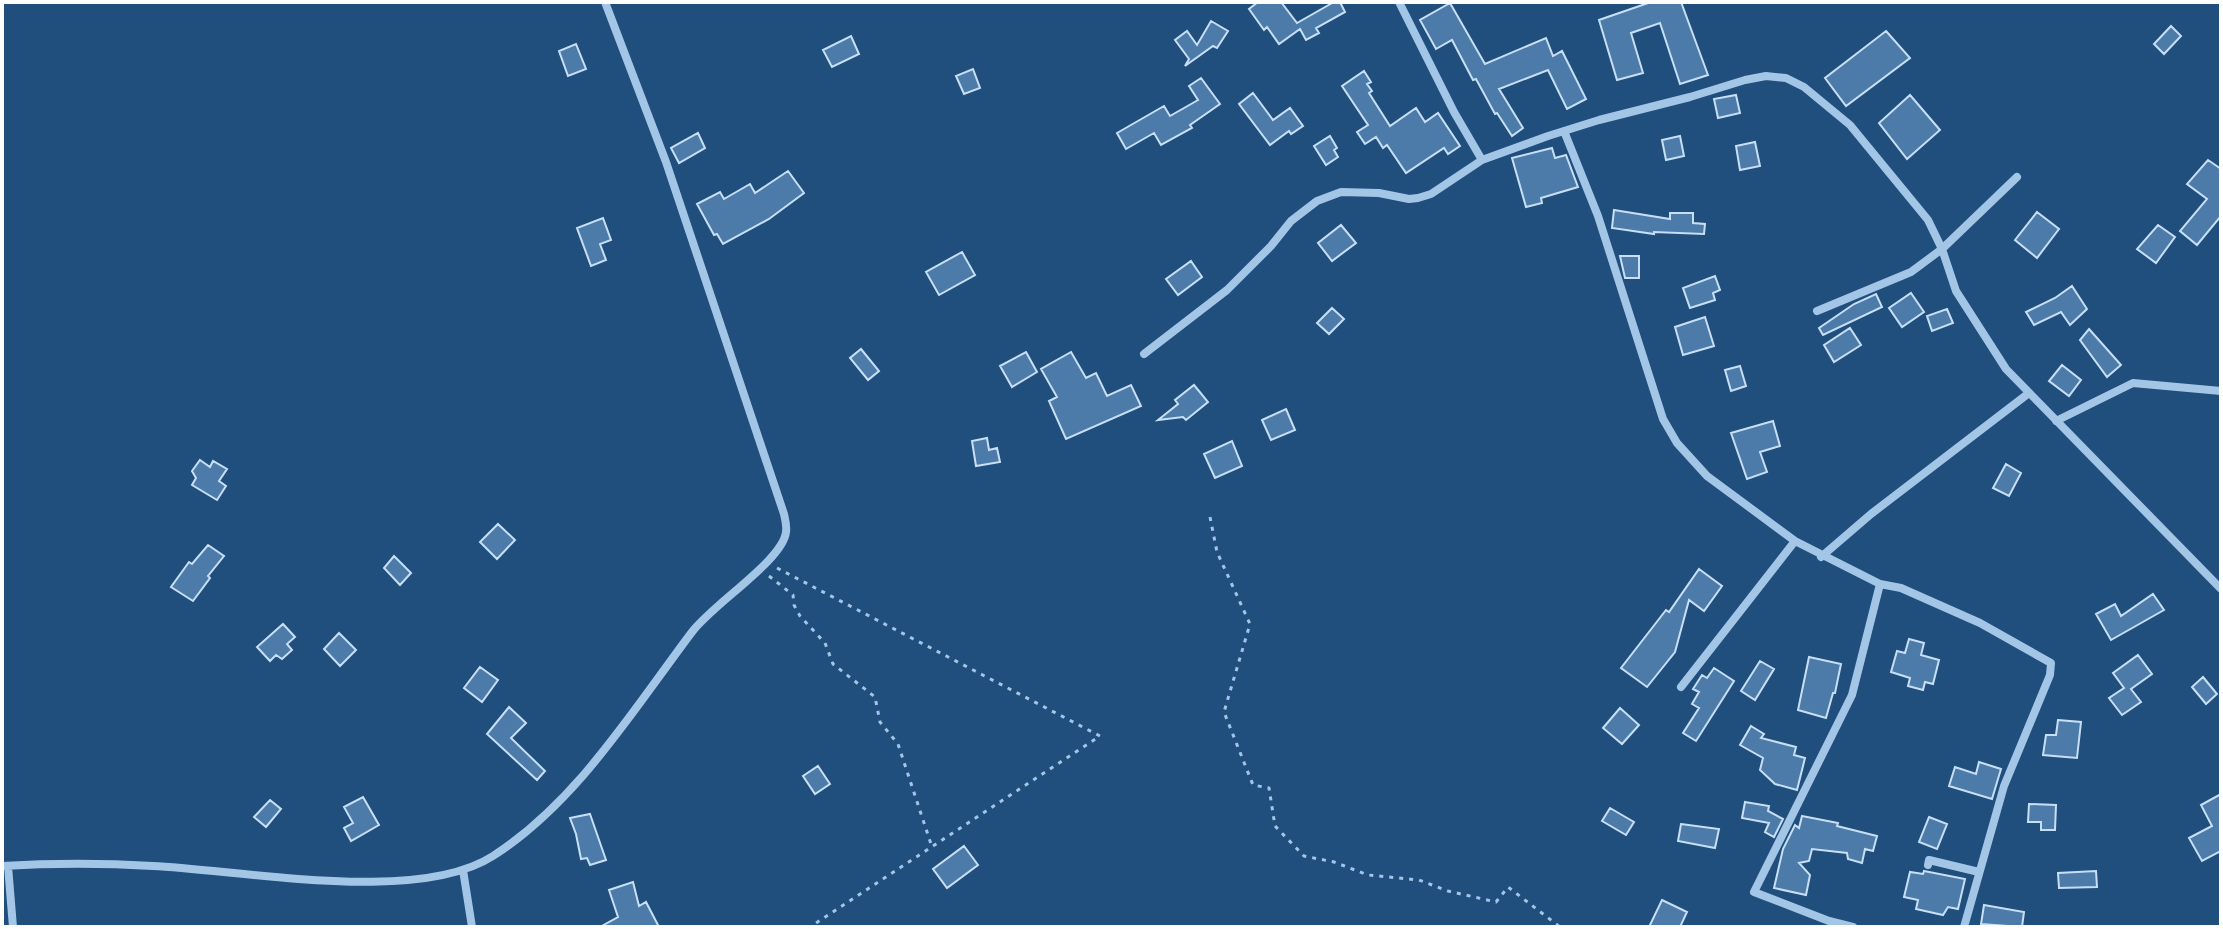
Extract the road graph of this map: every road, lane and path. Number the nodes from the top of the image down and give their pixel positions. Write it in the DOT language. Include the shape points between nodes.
graph roads {
  1 [pos="605,2"];
  2 [pos="1399,2"];
  3 [pos="1564,131"];
  4 [pos="1482,160"];
  5 [pos="2017,177"];
  6 [pos="1942,249"];
  7 [pos="1817,311"];
  8 [pos="1144,354"];
  9 [pos="2221,391"];
  10 [pos="2029,393"];
  11 [pos="2056,421"];
  12 [pos="1210,517"];
  13 [pos="1795,541"];
  14 [pos="1821,557"];
  15 [pos="768,563"];
  16 [pos="1880,584"];
  17 [pos="2221,589"];
  18 [pos="1681,687"];
  19 [pos="932,847"];
  20 [pos="1928,865"];
  21 [pos="5,866"];
  22 [pos="463,870"];
  23 [pos="1979,872"];
  24 [pos="13,927"];
  25 [pos="472,927"];
  26 [pos="810,927"];
  27 [pos="1560,927"];
  28 [pos="1853,927"];
  29 [pos="1964,927"];
  1 -- 15 [label="street" via="666,162 784,514 787,531"];
  2 -- 4 [label="street"];
  3 -- 4 [label="street"];
  3 -- 6 [label="street" via="1745,80 1786,78 1850,125 1928,220"];
  3 -- 13 [label="street" via="1598,216 1663,419 1707,476"];
  4 -- 8 [label="street" via="1418,198 1341,192 1317,201 1291,221 1227,290"];
  5 -- 6 [label="street"];
  6 -- 7 [label="street" via="1911,272"];
  6 -- 10 [label="street" via="1956,291 2006,369"];
  9 -- 11 [label="street" via="2133,383"];
  10 -- 11 [label="street"];
  10 -- 14 [label="street"];
  11 -- 17 [label="street"];
  12 -- 27 [label="path" via="1217,552 1250,624 1224,712 1253,785 1269,788 1275,826 1304,856 1368,875 1419,880 1496,902 1508,887"];
  13 -- 14 [label="street"];
  13 -- 18 [label="street"];
  14 -- 16 [label="street"];
  15 -- 19 [label="path" via="769,575 793,595 794,605 825,643 833,664 875,697 880,722 898,744"];
  15 -- 19 [label="path" via="1100,736"];
  15 -- 22 [label="street" via="697,625 563,796 523,834"];
  16 -- 23 [label="street" via="1980,623 2051,663 2004,786"];
  16 -- 28 [label="street" via="1852,695 1754,892"];
  19 -- 26 [label="path"];
  20 -- 23 [label="street" via="1929,860"];
  21 -- 22 [label="street" via="154,866 333,880 422,880"];
  21 -- 24 [label="street"];
  22 -- 25 [label="street"];
  23 -- 29 [label="street"];
}
